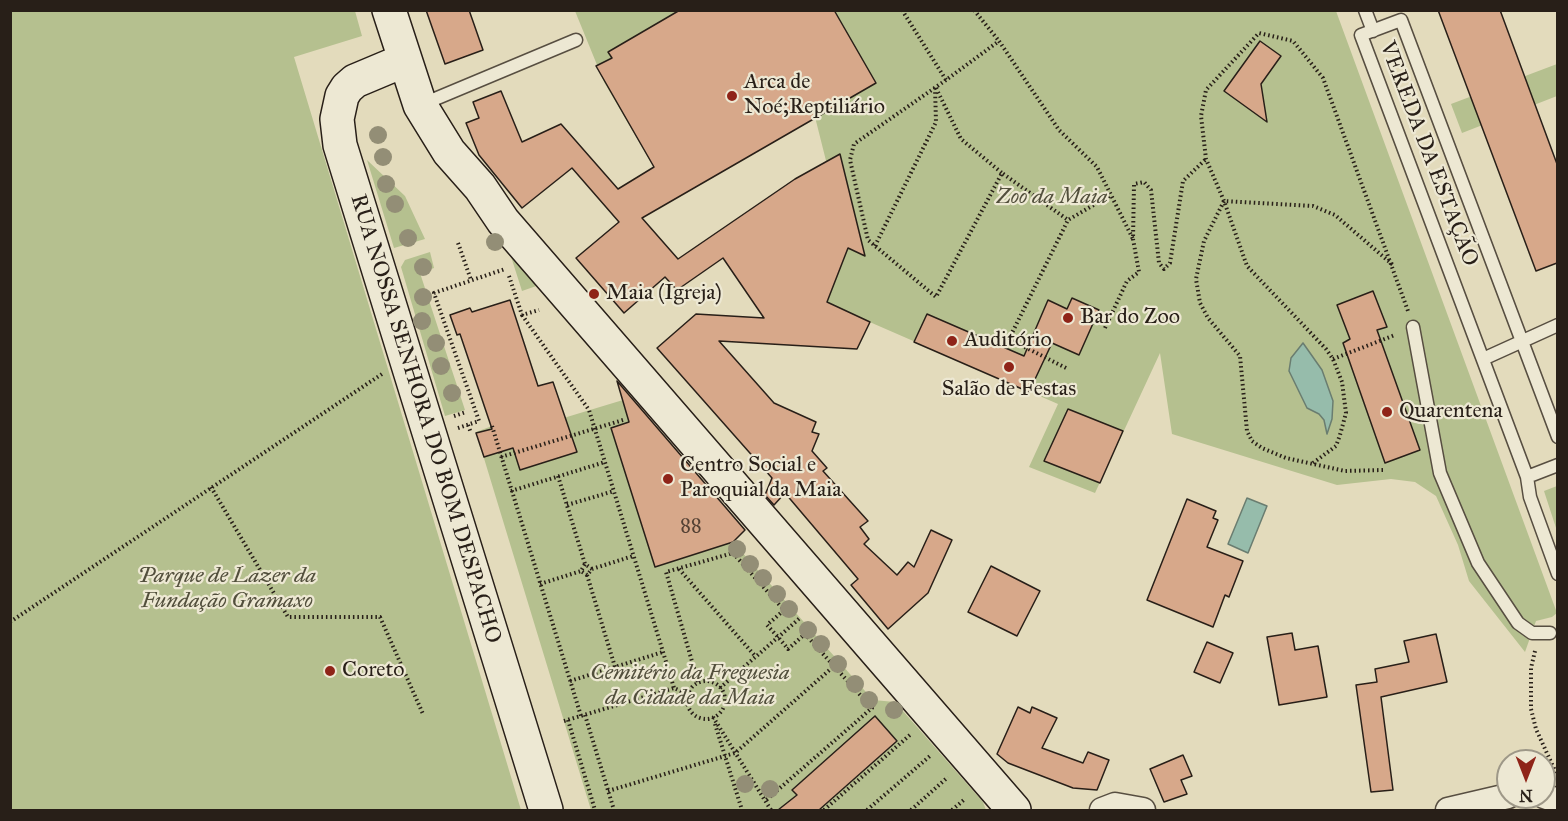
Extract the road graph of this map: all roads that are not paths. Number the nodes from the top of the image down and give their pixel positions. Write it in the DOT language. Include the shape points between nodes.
graph roads {
  1 [pos="388,10"];
  2 [pos="1365,10"];
  3 [pos="1372,31"];
  4 [pos="576,40"];
  5 [pos="405,60"];
  6 [pos="420,105"];
  7 [pos="1557,325"];
  8 [pos="1413,327"];
  9 [pos="1522,343"];
  10 [pos="1483,359"];
  11 [pos="1557,436"];
  12 [pos="1557,465"];
  13 [pos="1527,477"];
  14 [pos="1557,574"];
  15 [pos="1550,633"];
  16 [pos="1496,799"];
  17 [pos="546,810"];
  18 [pos="1014,810"];
  19 [pos="1102,810"];
  20 [pos="1143,810"];
  21 [pos="1448,810"];
  1 -- 5 [label="main road"];
  2 -- 3 [label="lane"];
  3 -- 9 [label="lane, VEREDA DA ESTAÇÃO" via="1401,20"];
  3 -- 10 [label="lane, VEREDA DA ESTAÇÃO" via="1361,36"];
  4 -- 6 [label="lane"];
  5 -- 6 [label="main road"];
  5 -- 17 [label="main road, RUA NOSSA SENHORA DO BOM DESPACHO" via="347,88 337,119 340,145"];
  6 -- 18 [label="main road" via="436,134 503,221"];
  7 -- 9 [label="lane"];
  8 -- 15 [label="lane" via="1440,473 1478,563 1518,623 1532,633"];
  9 -- 10 [label="lane"];
  9 -- 11 [label="lane, VEREDA DA ESTAÇÃO"];
  10 -- 13 [label="lane, VEREDA DA ESTAÇÃO"];
  12 -- 13 [label="lane"];
  13 -- 14 [label="lane, VEREDA DA ESTAÇÃO" via="1530,497"];
  16 -- 21 [label="street"];
  19 -- 20 [label="street" via="1115,805"];
}
